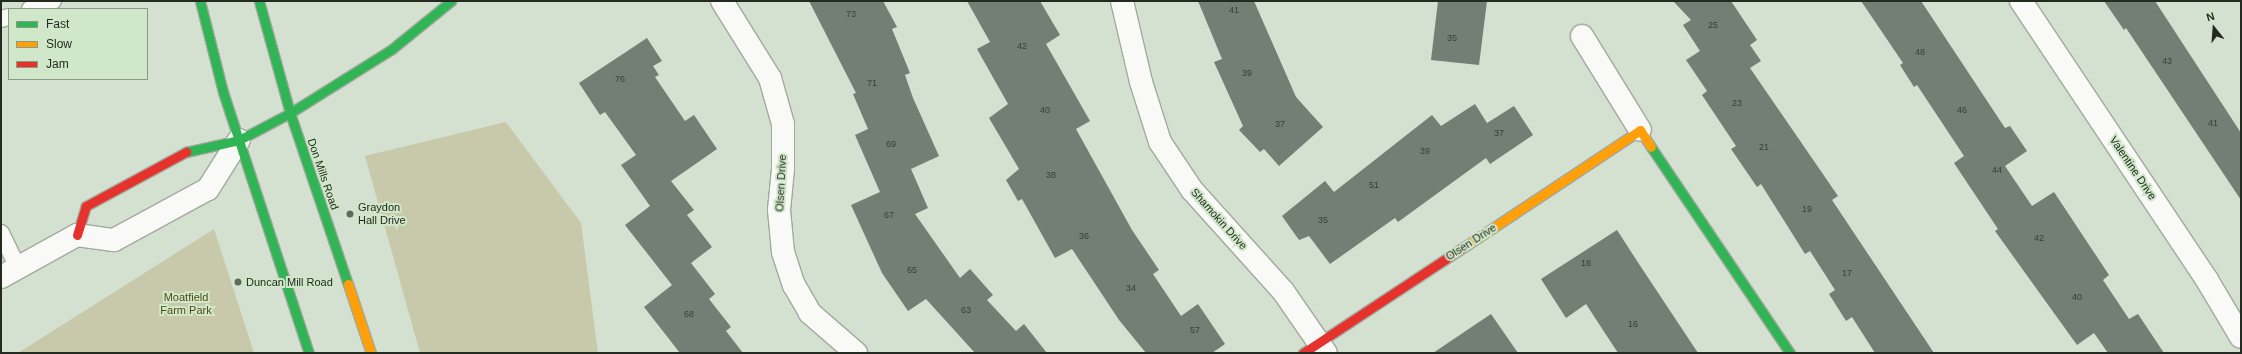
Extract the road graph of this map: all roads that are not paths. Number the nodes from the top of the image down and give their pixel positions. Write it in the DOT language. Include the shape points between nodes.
graph roads {
  1 [pos="53,1"];
  2 [pos="200,1"];
  3 [pos="259,1"];
  4 [pos="451,1"];
  5 [pos="722,1"];
  6 [pos="1122,1"];
  7 [pos="2021,1"];
  8 [pos="33,8"];
  9 [pos="1582,36"];
  10 [pos="290,113"];
  11 [pos="1640,130"];
  12 [pos="239,140"];
  13 [pos="1,233"];
  14 [pos="77,235"];
  15 [pos="10,273"];
  16 [pos="2241,337"];
  17 [pos="1316,350"];
  18 [pos="309,353"];
  19 [pos="371,353"];
  20 [pos="856,353"];
  21 [pos="1790,353"];
  1 -- 8 [label="lane"];
  2 -- 12 [label="street"];
  3 -- 10 [label="street, Don Mills Road"];
  4 -- 10 [label="street" via="392,49"];
  5 -- 20 [label="street, Olsen Drive" via="770,78 782,124 783,169 779,210 783,252 794,284 810,313"];
  6 -- 17 [label="street, Shamokin Drive" via="1141,82 1160,142 1192,190 1283,291"];
  7 -- 16 [label="street, Valentine Drive" via="2207,280"];
  9 -- 11 [label="street"];
  10 -- 12 [label="street"];
  10 -- 19 [label="street, Don Mills Road"];
  11 -- 17 [label="street, Olsen Drive"];
  11 -- 21 [label="street"];
  12 -- 14 [label="street" via="193,148 86,206"];
  12 -- 14 [label="street" via="208,189 114,240"];
  12 -- 18 [label="street"];
  13 -- 15 [label="lane"];
  14 -- 15 [label="street"];
}
